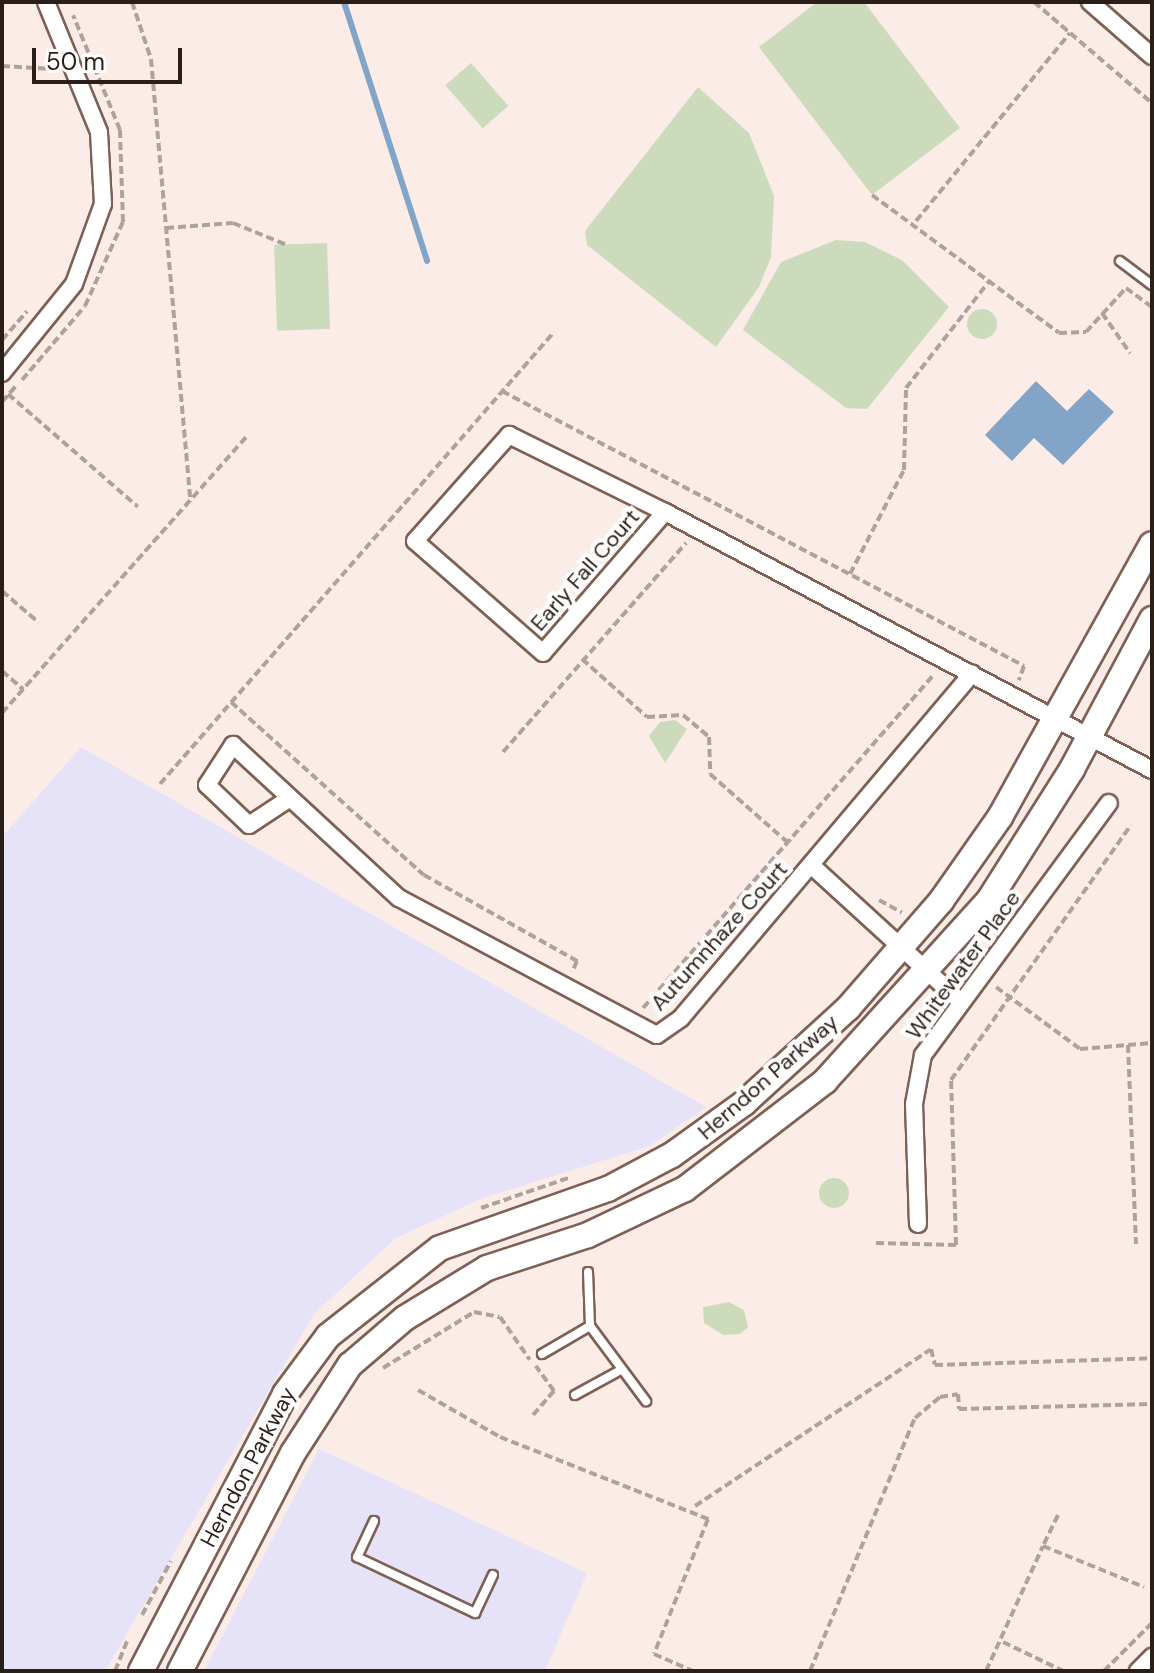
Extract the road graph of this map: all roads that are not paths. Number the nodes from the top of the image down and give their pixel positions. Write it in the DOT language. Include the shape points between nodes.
graph roads {
  1 [pos="46,2"];
  2 [pos="1090,2"];
  3 [pos="1152,56"];
  4 [pos="1120,261"];
  5 [pos="1152,285"];
  6 [pos="2,373"];
  7 [pos="665,512"];
  8 [pos="1152,544"];
  9 [pos="1152,619"];
  10 [pos="972,674"];
  11 [pos="1059,717"];
  12 [pos="1091,736"];
  13 [pos="1152,770"];
  14 [pos="290,798"];
  15 [pos="1109,803"];
  16 [pos="811,865"];
  17 [pos="903,949"];
  18 [pos="930,973"];
  19 [pos="961,1002"];
  20 [pos="918,1224"];
  21 [pos="588,1272"];
  22 [pos="590,1326"];
  23 [pos="542,1354"];
  24 [pos="619,1371"];
  25 [pos="575,1395"];
  26 [pos="646,1401"];
  27 [pos="374,1521"];
  28 [pos="493,1575"];
  29 [pos="1152,1657"];
  30 [pos="141,1671"];
  31 [pos="180,1671"];
  32 [pos="1138,1671"];
  1 -- 6 [label="street" via="99,132 103,204 74,284"];
  2 -- 3 [label="street"];
  4 -- 5 [label="lane"];
  7 -- 7 [label="street, Early Fall Court" via="509,435 415,541 543,653"];
  7 -- 10 [label="street, Early Fall Court"];
  8 -- 11 [label="main road, Herndon Parkway"];
  9 -- 12 [label="main road, Herndon Parkway"];
  10 -- 11 [label="street, Early Fall Court"];
  10 -- 16 [label="street, Autumnhaze Court"];
  11 -- 12 [label="street, Early Fall Court"];
  11 -- 17 [label="main road, Herndon Parkway" via="1000,817"];
  12 -- 13 [label="street, Early Fall Court"];
  12 -- 18 [label="main road, Herndon Parkway" via="1008,871"];
  14 -- 14 [label="street, Autumnhaze Court" via="233,745 207,785 249,825"];
  14 -- 16 [label="street, Autumnhaze Court" via="399,898 657,1035 681,1018"];
  15 -- 19 [label="street, Whitewater Place"];
  16 -- 17 [label="street"];
  17 -- 18 [label="street"];
  17 -- 30 [label="main road, Herndon Parkway" via="777,1074 685,1146 608,1189 440,1248 349,1315 285,1394"];
  18 -- 19 [label="street"];
  18 -- 31 [label="main road, Herndon Parkway" via="798,1106 717,1169 625,1221 487,1268 378,1338 312,1419"];
  19 -- 20 [label="street, Whitewater Place" via="923,1055 914,1104"];
  21 -- 22 [label="lane"];
  22 -- 23 [label="lane"];
  22 -- 24 [label="lane"];
  24 -- 25 [label="lane"];
  24 -- 26 [label="lane"];
  27 -- 28 [label="lane" via="357,1557 475,1613"];
  29 -- 32 [label="street"];
}
